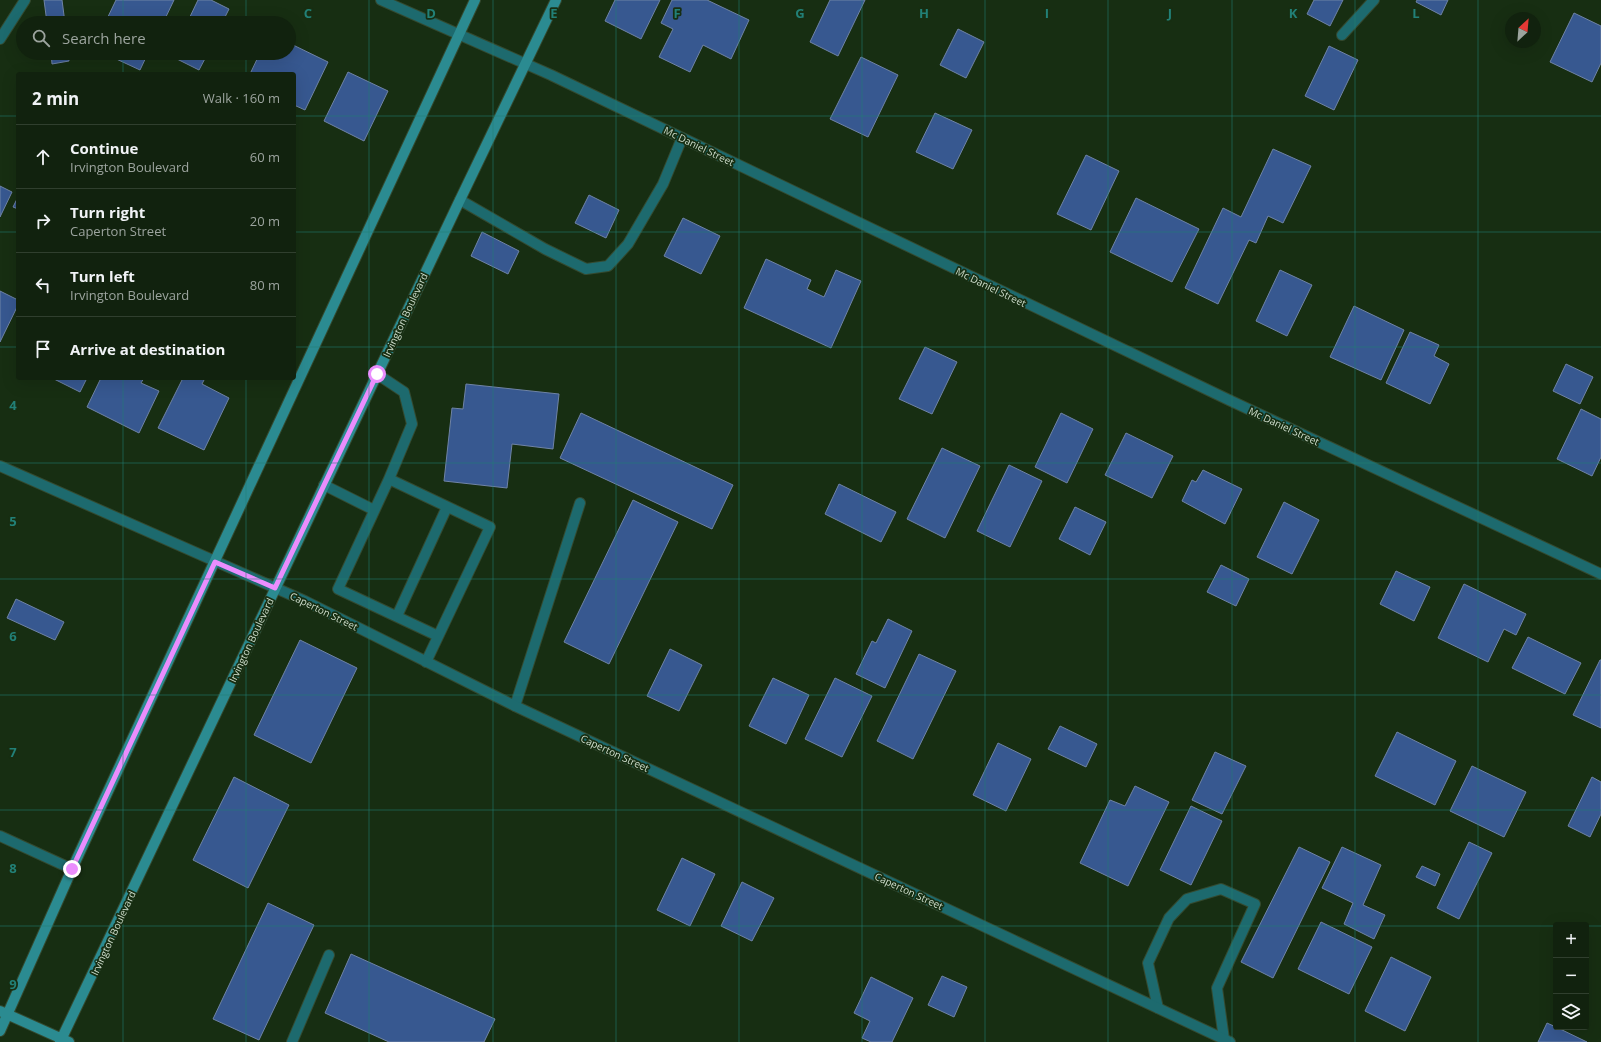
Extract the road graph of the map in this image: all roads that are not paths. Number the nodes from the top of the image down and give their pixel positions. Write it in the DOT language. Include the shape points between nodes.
graph roads {
  1 [pos="25,0"];
  2 [pos="381,0"];
  3 [pos="475,0"];
  4 [pos="556,0"];
  5 [pos="1374,0"];
  6 [pos="459,35"];
  7 [pos="1342,35"];
  8 [pos="0,38"];
  9 [pos="526,65"];
  10 [pos="682,138"];
  11 [pos="460,200"];
  12 [pos="377,374"];
  13 [pos="0,466"];
  14 [pos="389,479"];
  15 [pos="324,485"];
  16 [pos="580,503"];
  17 [pos="447,507"];
  18 [pos="374,510"];
  19 [pos="215,562"];
  20 [pos="1601,574"];
  21 [pos="275,588"];
  22 [pos="397,616"];
  23 [pos="438,636"];
  24 [pos="426,662"];
  25 [pos="515,706"];
  26 [pos="0,836"];
  27 [pos="72,869"];
  28 [pos="329,955"];
  29 [pos="1158,1008"];
  30 [pos="3,1013"];
  31 [pos="0,1031"];
  32 [pos="64,1041"];
  33 [pos="1227,1041"];
  34 [pos="292,1042"];
  1 -- 8 [label="street"];
  2 -- 6 [label="street, Mc Daniel Street"];
  3 -- 6 [label="main road"];
  4 -- 9 [label="main road, Irvington Boulevard"];
  5 -- 7 [label="street"];
  6 -- 9 [label="street, Mc Daniel Street"];
  6 -- 19 [label="main road"];
  9 -- 10 [label="street, Mc Daniel Street"];
  9 -- 11 [label="main road, Irvington Boulevard"];
  10 -- 11 [label="street" via="663,184 628,244 608,266 586,268 545,249"];
  10 -- 20 [label="street, Mc Daniel Street" via="1236,404"];
  11 -- 12 [label="main road, Irvington Boulevard"];
  12 -- 14 [label="street" via="404,392 412,424"];
  12 -- 15 [label="main road, Irvington Boulevard"];
  13 -- 19 [label="street, Caperton Street"];
  14 -- 17 [label="street"];
  14 -- 18 [label="street"];
  15 -- 18 [label="street"];
  15 -- 21 [label="main road, Irvington Boulevard"];
  16 -- 25 [label="street"];
  17 -- 22 [label="street"];
  17 -- 23 [label="street" via="490,527"];
  18 -- 22 [label="street" via="338,589"];
  19 -- 21 [label="street, Caperton Street"];
  19 -- 27 [label="main road"];
  21 -- 24 [label="street, Caperton Street"];
  21 -- 32 [label="main road, Irvington Boulevard"];
  22 -- 23 [label="street"];
  23 -- 24 [label="street"];
  24 -- 25 [label="street, Caperton Street"];
  25 -- 29 [label="street, Caperton Street"];
  26 -- 27 [label="street"];
  27 -- 30 [label="main road"];
  28 -- 34 [label="street"];
  29 -- 33 [label="street, Caperton Street"];
  29 -- 33 [label="street" via="1148,963 1169,918 1187,898 1221,889 1255,904 1217,988"];
  30 -- 31 [label="main road"];
  30 -- 32 [label="main road"];
}
